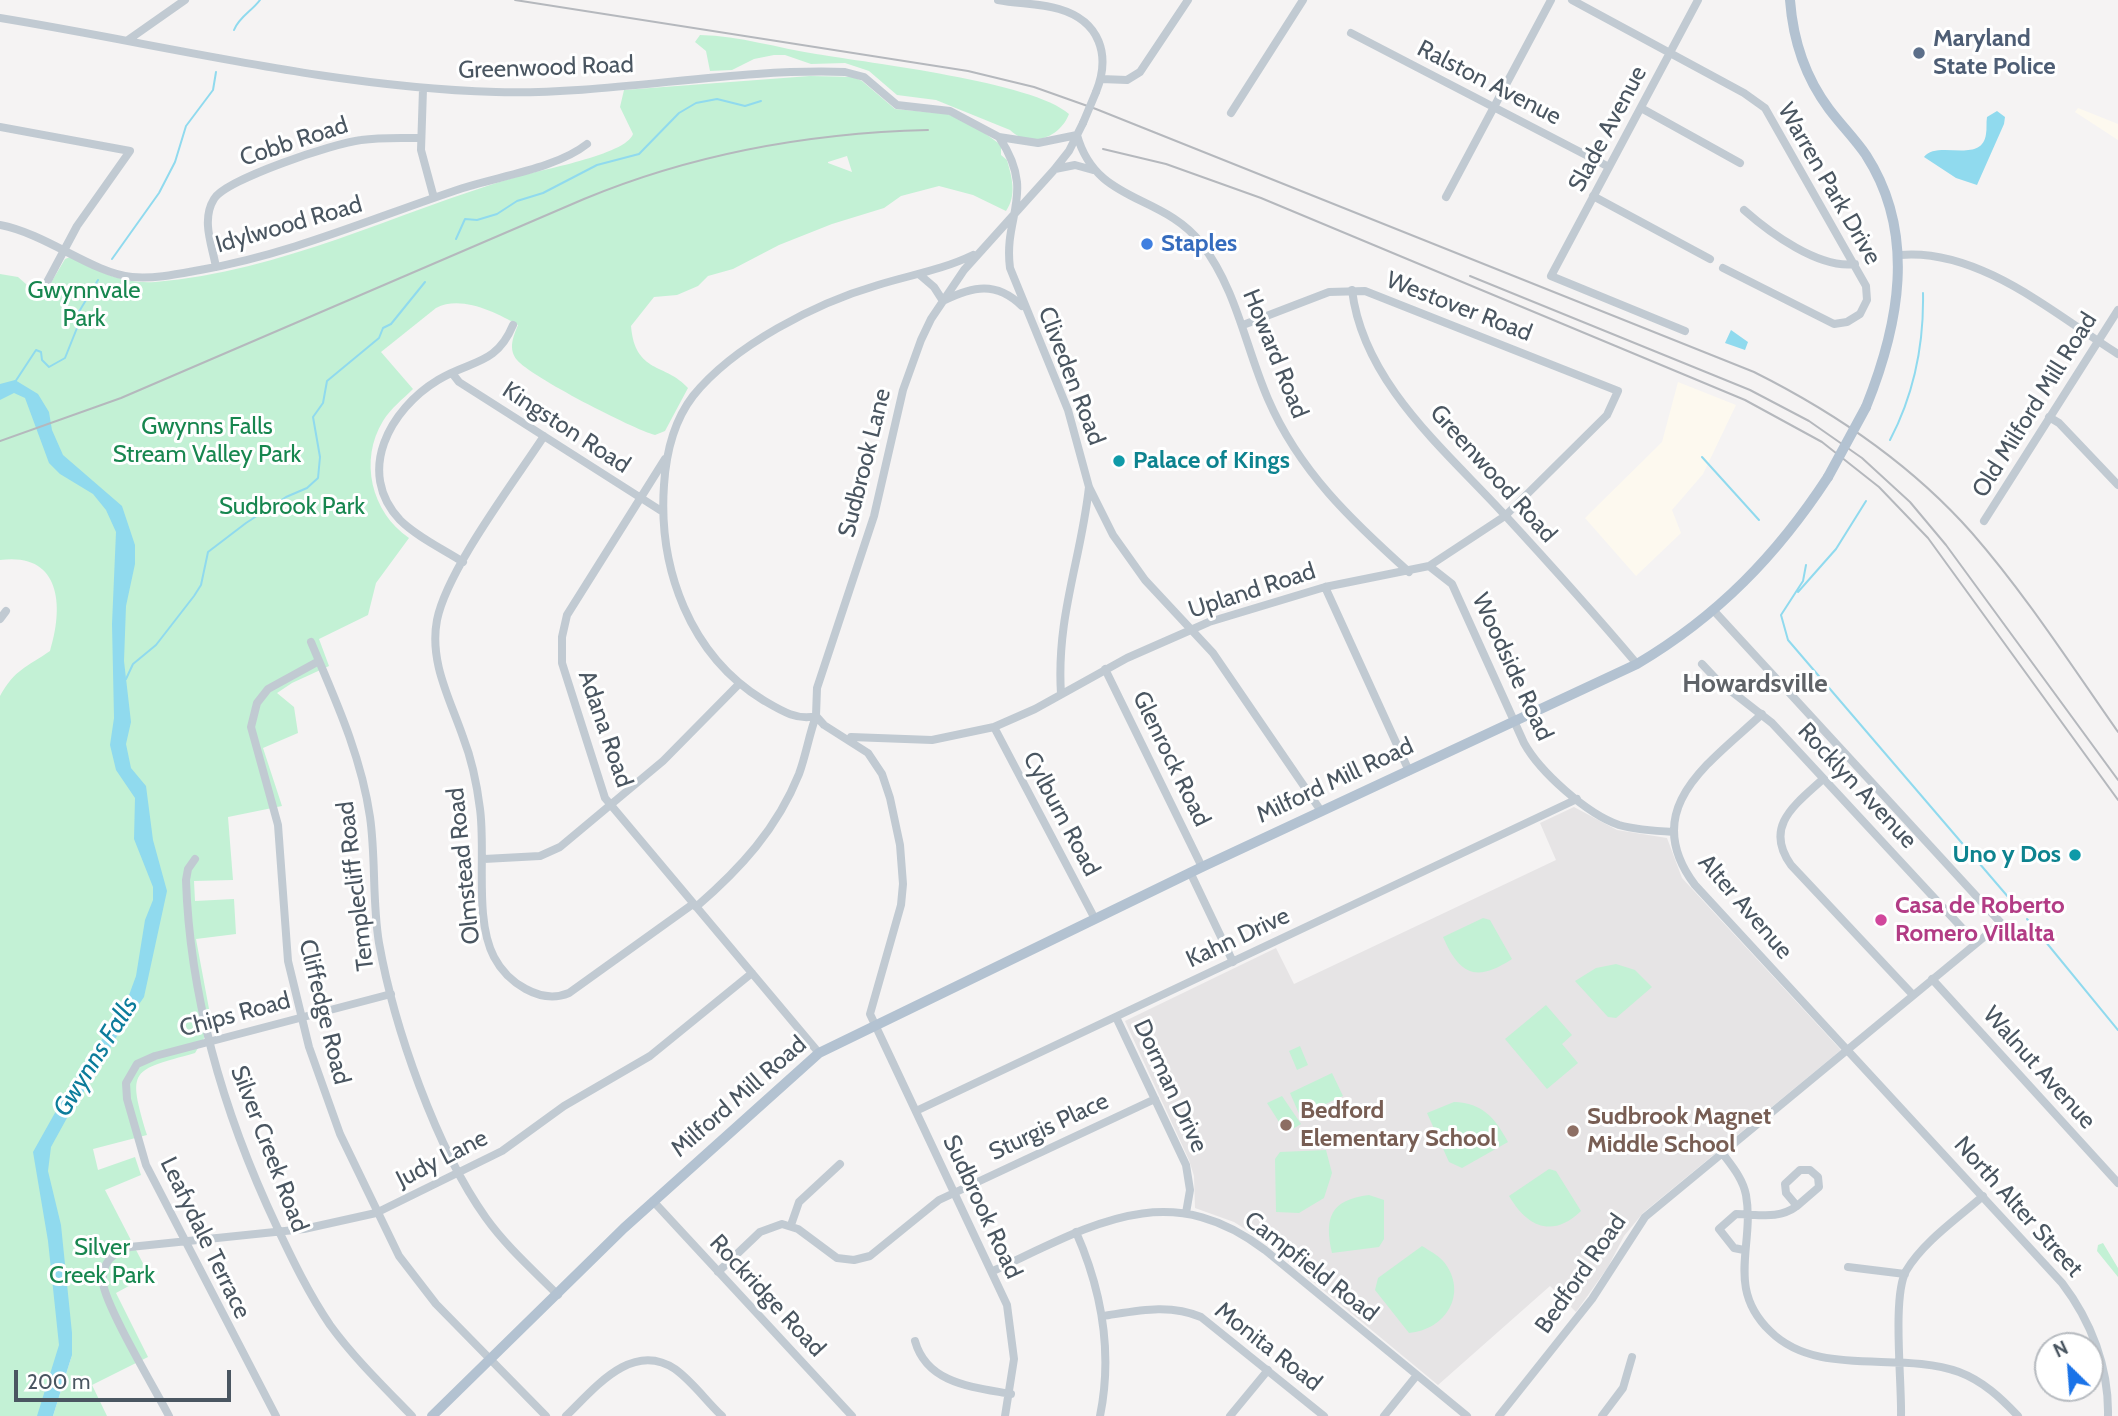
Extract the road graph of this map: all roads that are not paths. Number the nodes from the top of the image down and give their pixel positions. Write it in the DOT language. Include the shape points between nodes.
graph roads {
  1 [pos="185,0"];
  2 [pos="998,0"];
  3 [pos="1188,0"];
  4 [pos="1303,0"];
  5 [pos="1551,0"];
  6 [pos="1572,0"];
  7 [pos="1698,0"];
  8 [pos="1790,0"];
  9 [pos="0,18"];
  10 [pos="1350,33"];
  11 [pos="128,40"];
  12 [pos="1671,52"];
  13 [pos="1101,79"];
  14 [pos="423,89"];
  15 [pos="1494,108"];
  16 [pos="1641,108"];
  17 [pos="1231,113"];
  18 [pos="0,127"];
  19 [pos="1077,135"];
  20 [pos="999,137"];
  21 [pos="421,138"];
  22 [pos="587,144"];
  23 [pos="1740,163"];
  24 [pos="1609,167"];
  25 [pos="1054,170"];
  26 [pos="1093,170"];
  27 [pos="1594,196"];
  28 [pos="1446,197"];
  29 [pos="435,198"];
  30 [pos="1018,209"];
  31 [pos="1744,210"];
  32 [pos="0,225"];
  33 [pos="65,248"];
  34 [pos="977,253"];
  35 [pos="1900,255"];
  36 [pos="1710,259"];
  37 [pos="1855,264"];
  38 [pos="216,267"];
  39 [pos="1723,268"];
  40 [pos="920,275"];
  41 [pos="45,286"];
  42 [pos="1352,290"];
  43 [pos="943,301"];
  44 [pos="1024,308"];
  45 [pos="2118,310"];
  46 [pos="513,325"];
  47 [pos="1243,325"];
  48 [pos="1685,331"];
  49 [pos="2098,341"];
  50 [pos="2118,354"];
  51 [pos="452,373"];
  52 [pos="1618,391"];
  53 [pos="2049,417"];
  54 [pos="544,436"];
  55 [pos="668,455"];
  56 [pos="2118,485"];
  57 [pos="1089,486"];
  58 [pos="641,499"];
  59 [pos="663,513"];
  60 [pos="1505,516"];
  61 [pos="1984,521"];
  62 [pos="463,562"];
  63 [pos="1429,566"];
  64 [pos="1409,572"];
  65 [pos="1325,587"];
  66 [pos="6,611"];
  67 [pos="1715,612"];
  68 [pos="0,619"];
  69 [pos="1192,629"];
  70 [pos="310,642"];
  71 [pos="319,661"];
  72 [pos="1637,664"];
  73 [pos="1702,664"];
  74 [pos="1105,669"];
  75 [pos="739,684"];
  76 [pos="1061,694"];
  77 [pos="1762,714"];
  78 [pos="816,716"];
  79 [pos="1515,722"];
  80 [pos="994,727"];
  81 [pos="848,737"];
  82 [pos="880,741"];
  83 [pos="872,758"];
  84 [pos="1409,771"];
  85 [pos="1823,779"];
  86 [pos="1577,799"];
  87 [pos="610,805"];
  88 [pos="1321,811"];
  89 [pos="1674,832"];
  90 [pos="195,859"];
  91 [pos="484,859"];
  92 [pos="1202,867"];
  93 [pos="1190,872"];
  94 [pos="694,905"];
  95 [pos="1095,919"];
  96 [pos="1976,943"];
  97 [pos="1233,962"];
  98 [pos="752,974"];
  99 [pos="1932,979"];
  100 [pos="391,994"];
  101 [pos="1913,995"];
  102 [pos="301,1017"];
  103 [pos="1116,1017"];
  104 [pos="874,1024"];
  105 [pos="208,1042"];
  106 [pos="1849,1050"];
  107 [pos="818,1054"];
  108 [pos="132,1069"];
  109 [pos="1155,1099"];
  110 [pos="916,1111"];
  111 [pos="1723,1154"];
  112 [pos="840,1164"];
  113 [pos="460,1173"];
  114 [pos="2118,1183"];
  115 [pos="955,1193"];
  116 [pos="1983,1196"];
  117 [pos="653,1201"];
  118 [pos="1797,1206"];
  119 [pos="376,1213"];
  120 [pos="1186,1213"];
  121 [pos="1747,1214"];
  122 [pos="790,1225"];
  123 [pos="279,1232"];
  124 [pos="1076,1232"];
  125 [pos="184,1242"];
  126 [pos="1744,1250"];
  127 [pos="1848,1267"];
  128 [pos="993,1271"];
  129 [pos="718,1272"];
  130 [pos="1905,1273"];
  131 [pos="558,1295"];
  132 [pos="1103,1316"];
  133 [pos="915,1341"];
  134 [pos="1632,1357"];
  135 [pos="492,1360"];
  136 [pos="1901,1363"];
  137 [pos="1268,1370"];
  138 [pos="1417,1375"];
  139 [pos="2118,1387"];
  140 [pos="2106,1388"];
  141 [pos="1011,1394"];
  142 [pos="169,1416"];
  143 [pos="276,1416"];
  144 [pos="412,1416"];
  145 [pos="432,1416"];
  146 [pos="546,1416"];
  147 [pos="566,1416"];
  148 [pos="722,1416"];
  149 [pos="852,1416"];
  150 [pos="1005,1416"];
  151 [pos="1100,1416"];
  152 [pos="1230,1416"];
  153 [pos="1324,1416"];
  154 [pos="1384,1416"];
  155 [pos="1466,1416"];
  156 [pos="1499,1416"];
  157 [pos="1602,1416"];
  158 [pos="1901,1416"];
  159 [pos="2018,1416"];
  160 [pos="2108,1416"];
  1 -- 11 [label="street"];
  2 -- 13 [label="street, Sudbrook Lane" via="1046,6 1079,18 1101,46"];
  3 -- 13 [label="street" via="1140,72 1127,80"];
  4 -- 17 [label="street"];
  5 -- 15 [label="street"];
  6 -- 12 [label="street, Warren Park Drive"];
  7 -- 12 [label="street, Slade Avenue"];
  8 -- 35 [label="main road, Milford Mill Road" via="1804,65 1820,97 1876,172 1893,216"];
  9 -- 11 [label="street, Greenwood Road"];
  10 -- 15 [label="street, Ralston Avenue"];
  11 -- 14 [label="street, Greenwood Road" via="331,78"];
  12 -- 16 [label="street, Slade Avenue"];
  12 -- 37 [label="street, Warren Park Drive" via="1765,108"];
  13 -- 19 [label="street, Sudbrook Lane, bridge"];
  14 -- 20 [label="street, Greenwood Road" via="539,91 845,72 864,77 897,105 950,111"];
  14 -- 21 [label="street"];
  15 -- 24 [label="street, Ralston Avenue"];
  15 -- 28 [label="street"];
  16 -- 23 [label="street"];
  16 -- 24 [label="street, Slade Avenue"];
  18 -- 33 [label="street" via="130,150"];
  19 -- 20 [label="street, Greenwood Road" via="1038,143"];
  19 -- 25 [label="street, Sudbrook Lane"];
  19 -- 26 [label="street, Howard Road"];
  20 -- 30 [label="street, Cliveden Road" via="1015,170"];
  21 -- 29 [label="street"];
  21 -- 38 [label="street, Cobb Road" via="359,140 226,187 213,200 207,219"];
  22 -- 29 [label="street, Idylwood Road" via="562,158"];
  24 -- 27 [label="street, Slade Avenue"];
  25 -- 26 [label="street" via="1075,165"];
  25 -- 30 [label="street, Sudbrook Lane"];
  26 -- 47 [label="street, Howard Road" via="1191,232 1227,286"];
  27 -- 36 [label="street"];
  27 -- 48 [label="street, Slade Avenue" via="1551,276"];
  29 -- 38 [label="street, Idylwood Road" via="318,241"];
  30 -- 34 [label="street, Sudbrook Lane"];
  30 -- 44 [label="street, Cliveden Road" via="1008,256"];
  31 -- 37 [label="street" via="1782,240 1838,266"];
  32 -- 33 [label="street, Idylwood Road"];
  33 -- 38 [label="street, Idylwood Road" via="130,277 153,278"];
  33 -- 41 [label="street"];
  34 -- 40 [label="street"];
  34 -- 43 [label="street, Sudbrook Lane"];
  35 -- 49 [label="street" via="1937,255 1977,266"];
  35 -- 67 [label="main road, Milford Mill Road, bridge" via="1888,342 1866,407 1828,477 1772,555"];
  37 -- 39 [label="street, Warren Park Drive" via="1867,286 1867,300 1860,314 1841,324"];
  40 -- 43 [label="street"];
  40 -- 55 [label="street" via="834,301 750,347 694,395 677,422"];
  42 -- 47 [label="street, Westover Road" via="1319,295"];
  42 -- 52 [label="street, Westover Road" via="1380,295"];
  42 -- 60 [label="street, Greenwood Road" via="1354,308 1371,349 1395,392"];
  43 -- 44 [label="street" via="962,292 993,288 1011,295"];
  43 -- 78 [label="street, Sudbrook Lane" via="921,340 902,390 874,516 817,688"];
  44 -- 57 [label="street, Cliveden Road" via="1068,410"];
  45 -- 49 [label="street, Old Milford Mill Road"];
  46 -- 51 [label="street" via="495,353"];
  47 -- 64 [label="street, Howard Road" via="1269,401 1303,461 1335,503"];
  49 -- 50 [label="street"];
  49 -- 53 [label="street, Old Milford Mill Road"];
  51 -- 54 [label="street, Kingston Road"];
  51 -- 62 [label="street" via="434,382 391,424 379,466 385,495 401,520"];
  52 -- 60 [label="street, Upland Road" via="1607,415"];
  53 -- 56 [label="street"];
  53 -- 61 [label="street, Old Milford Mill Road"];
  54 -- 58 [label="street, Kingston Road"];
  54 -- 62 [label="street, Olmstead Road"];
  55 -- 58 [label="street, Adana Road"];
  55 -- 59 [label="street"];
  57 -- 69 [label="street, Cliveden Road" via="1129,561"];
  57 -- 76 [label="street" via="1062,624"];
  58 -- 59 [label="street, Kingston Road"];
  58 -- 87 [label="street, Adana Road" via="573,605 562,637 566,675"];
  59 -- 75 [label="street" via="668,562 679,598 700,638"];
  60 -- 63 [label="street, Upland Road"];
  60 -- 72 [label="street, Greenwood Road"];
  62 -- 91 [label="street, Olmstead Road" via="441,603 435,649 471,762"];
  63 -- 64 [label="street, Upland Road"];
  63 -- 79 [label="street, Woodside Road" via="1452,584"];
  64 -- 65 [label="street, Upland Road"];
  65 -- 69 [label="street, Upland Road"];
  65 -- 84 [label="street"];
  66 -- 68 [label="street"];
  67 -- 72 [label="main road, Milford Mill Road"];
  67 -- 96 [label="street, Bedford Road" via="2001,923"];
  69 -- 74 [label="street, Upland Road"];
  69 -- 88 [label="street, Cliveden Road"];
  70 -- 71 [label="street, Templecliff Road"];
  71 -- 100 [label="street, Templecliff Road" via="349,734 365,789 379,941"];
  71 -- 102 [label="street, Cliffedge Road" via="268,689 253,710 251,727 278,825 284,935"];
  72 -- 79 [label="main road, Milford Mill Road"];
  73 -- 77 [label="street, Rocklyn Avenue"];
  74 -- 76 [label="street, Upland Road"];
  74 -- 92 [label="street, Glenrock Road"];
  75 -- 78 [label="street" via="775,708 804,720"];
  75 -- 87 [label="street" via="663,761"];
  76 -- 80 [label="street, Upland Road"];
  77 -- 85 [label="street, Rocklyn Avenue"];
  77 -- 89 [label="street, Alter Avenue" via="1691,781 1678,805"];
  78 -- 81 [label="street"];
  78 -- 94 [label="street" via="799,772 778,816 748,859"];
  79 -- 84 [label="main road, Milford Mill Road"];
  79 -- 86 [label="street, Woodside Road" via="1539,765"];
  80 -- 82 [label="street, Upland Road" via="950,738"];
  80 -- 95 [label="street, Cylburn Road"];
  81 -- 82 [label="street, Upland Road"];
  81 -- 83 [label="street"];
  82 -- 83 [label="street"];
  83 -- 104 [label="street" via="892,805 903,884 870,1014"];
  84 -- 88 [label="main road, Milford Mill Road"];
  85 -- 96 [label="street, Rocklyn Avenue"];
  85 -- 101 [label="street" via="1785,818 1780,836 1783,851"];
  86 -- 89 [label="street, Woodside Road" via="1620,825"];
  86 -- 97 [label="street, Kahn Drive"];
  87 -- 91 [label="street" via="550,853"];
  87 -- 94 [label="street, Adana Road"];
  88 -- 92 [label="main road, Milford Mill Road"];
  89 -- 106 [label="street, Alter Avenue" via="1681,863 1695,885"];
  90 -- 105 [label="street, Silver Creek Road" via="186,880 188,932"];
  91 -- 94 [label="street, Olmstead Road" via="485,926 495,958 507,975 525,988 556,996 569,993"];
  92 -- 93 [label="main road, Milford Mill Road"];
  93 -- 95 [label="main road, Milford Mill Road"];
  93 -- 97 [label="street"];
  94 -- 98 [label="street, Adana Road"];
  95 -- 104 [label="main road, Milford Mill Road"];
  96 -- 99 [label="street, Bedford Road"];
  97 -- 103 [label="street, Kahn Drive"];
  98 -- 107 [label="street, Adana Road"];
  98 -- 113 [label="street, Judy Lane" via="650,1056"];
  99 -- 101 [label="street, Bedford Road"];
  99 -- 114 [label="street, Walnut Avenue"];
  100 -- 102 [label="street, Chips Road"];
  100 -- 113 [label="street, Templecliff Road" via="424,1096"];
  101 -- 106 [label="street, Bedford Road"];
  102 -- 105 [label="street, Chips Road"];
  102 -- 119 [label="street, Cliffedge Road" via="330,1110"];
  103 -- 109 [label="street, Dorman Drive"];
  103 -- 110 [label="street, Kahn Drive"];
  104 -- 107 [label="main road, Milford Mill Road"];
  104 -- 110 [label="street, Sudbrook Road"];
  105 -- 108 [label="street, Chips Road" via="144,1059"];
  105 -- 123 [label="street, Silver Creek Road" via="236,1132"];
  106 -- 111 [label="street, Bedford Road"];
  106 -- 116 [label="street, North Alter Street"];
  107 -- 117 [label="main road, Milford Mill Road"];
  108 -- 125 [label="street, Leafydale Terrace" via="126,1091 142,1152"];
  109 -- 115 [label="street, Sturgis Place"];
  109 -- 120 [label="street, Dorman Drive" via="1189,1173"];
  110 -- 115 [label="street, Sudbrook Road"];
  111 -- 121 [label="street" via="1741,1181"];
  111 -- 156 [label="street, Bedford Road" via="1635,1228 1592,1299"];
  112 -- 122 [label="street" via="799,1202"];
  113 -- 119 [label="street, Judy Lane"];
  113 -- 131 [label="street, Templecliff Road" via="487,1220"];
  115 -- 122 [label="street, Sturgis Place" via="934,1203 878,1252 863,1259 837,1258"];
  115 -- 128 [label="street, Sudbrook Road"];
  116 -- 130 [label="street" via="1927,1246"];
  116 -- 140 [label="street, North Alter Street" via="2074,1298 2098,1350"];
  117 -- 129 [label="street, Rockridge Road"];
  117 -- 131 [label="main road, Milford Mill Road"];
  118 -- 118 [label="street" via="1785,1184 1800,1170 1810,1170 1818,1177 1819,1186"];
  118 -- 121 [label="street" via="1782,1215"];
  119 -- 123 [label="street, Judy Lane"];
  119 -- 135 [label="street, Cliffedge Road" via="422,1288"];
  120 -- 124 [label="street, Campfield Road" via="1126,1214"];
  120 -- 138 [label="street, Campfield Road" via="1248,1238"];
  121 -- 126 [label="street"];
  121 -- 126 [label="street" via="1736,1214 1718,1229 1734,1248"];
  122 -- 129 [label="street" via="774,1225 760,1232"];
  123 -- 125 [label="street, Judy Lane"];
  123 -- 144 [label="street, Silver Creek Road" via="331,1327"];
  124 -- 128 [label="street, Campfield Road"];
  124 -- 132 [label="street" via="1094,1276"];
  125 -- 142 [label="street, Judy Lane" via="123,1249 105,1265 104,1289"];
  125 -- 143 [label="street, Leafydale Terrace"];
  126 -- 136 [label="street" via="1749,1300 1761,1322 1780,1340 1817,1356"];
  127 -- 130 [label="street"];
  128 -- 141 [label="street, Sudbrook Road" via="1007,1305 1013,1338"];
  129 -- 149 [label="street, Rockridge Road"];
  130 -- 136 [label="street" via="1900,1298"];
  131 -- 135 [label="main road, Milford Mill Road"];
  132 -- 137 [label="street, Monita Road" via="1153,1308 1191,1312"];
  132 -- 151 [label="street" via="1105,1372"];
  133 -- 141 [label="street" via="925,1363 942,1377"];
  134 -- 157 [label="street" via="1623,1388"];
  135 -- 145 [label="main road, Milford Mill Road"];
  135 -- 146 [label="street, Cliffedge Road"];
  136 -- 158 [label="street"];
  136 -- 159 [label="street" via="1961,1373 1996,1393"];
  137 -- 152 [label="street"];
  137 -- 153 [label="street, Monita Road"];
  138 -- 154 [label="street"];
  138 -- 155 [label="street, Campfield Road"];
  139 -- 140 [label="street"];
  140 -- 160 [label="street, North Alter Street"];
  141 -- 150 [label="street, Sudbrook Road"];
  147 -- 148 [label="street" via="615,1370 646,1361 674,1368"];
}
